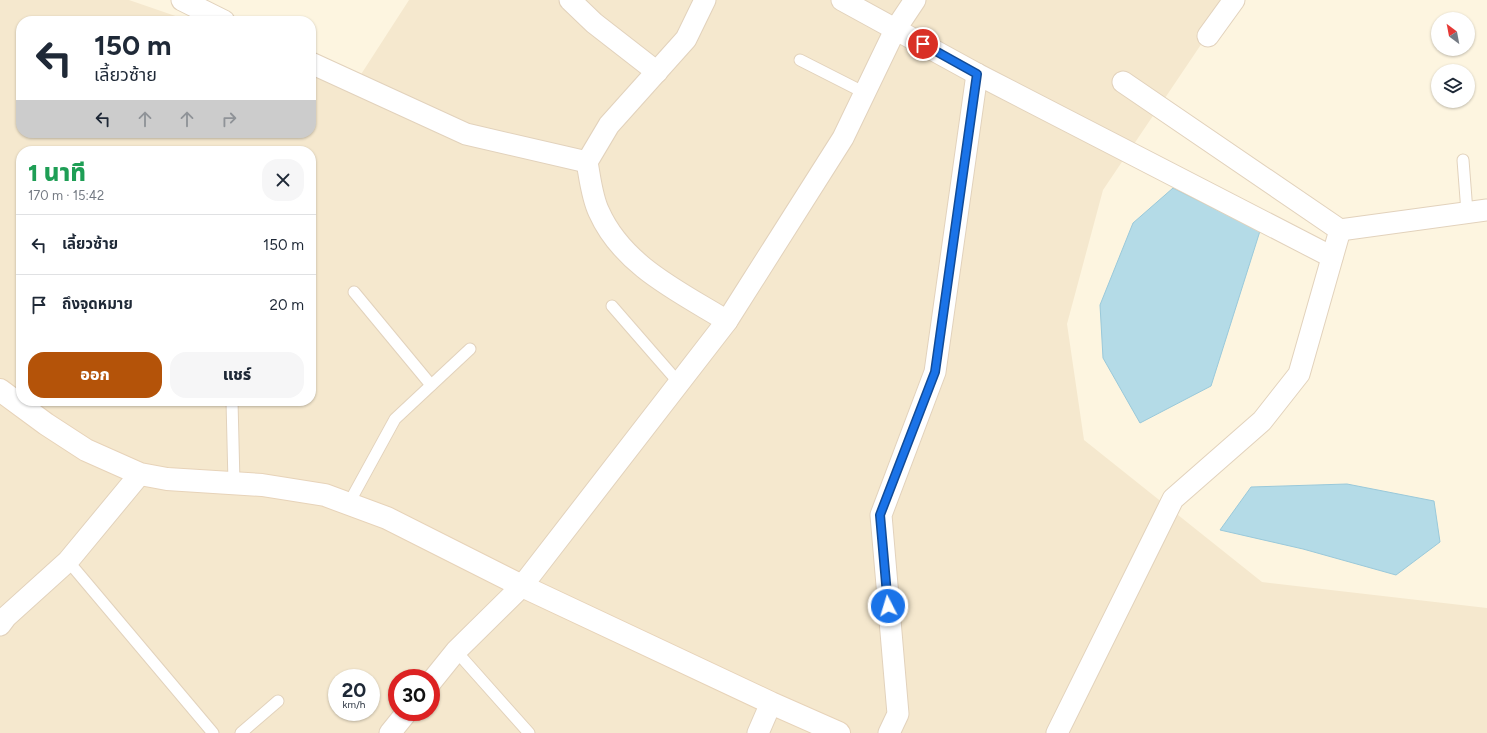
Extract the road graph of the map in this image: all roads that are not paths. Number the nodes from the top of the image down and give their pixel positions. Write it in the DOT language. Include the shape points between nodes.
graph roads {
  1 [pos="182,0"];
  2 [pos="570,0"];
  3 [pos="705,0"];
  4 [pos="842,0"];
  5 [pos="915,0"];
  6 [pos="1234,0"];
  7 [pos="214,16"];
  8 [pos="895,30"];
  9 [pos="1208,36"];
  10 [pos="800,60"];
  11 [pos="316,65"];
  12 [pos="657,72"];
  13 [pos="977,74"];
  14 [pos="1122,82"];
  15 [pos="865,93"];
  16 [pos="1463,160"];
  17 [pos="587,162"];
  18 [pos="1477,211"];
  19 [pos="1340,230"];
  20 [pos="1332,257"];
  21 [pos="354,292"];
  22 [pos="612,306"];
  23 [pos="727,321"];
  24 [pos="470,349"];
  25 [pos="680,383"];
  26 [pos="431,385"];
  27 [pos="0,390"];
  28 [pos="16,401"];
  29 [pos="23,406"];
  30 [pos="232,406"];
  31 [pos="140,474"];
  32 [pos="234,483"];
  33 [pos="349,503"];
  34 [pos="68,561"];
  35 [pos="522,586"];
  36 [pos="0,625"];
  37 [pos="456,651"];
  38 [pos="440,671"];
  39 [pos="278,701"];
  40 [pos="771,703"];
  41 [pos="400,721"];
  42 [pos="213,733"];
  43 [pos="241,733"];
  44 [pos="390,733"];
  45 [pos="530,733"];
  46 [pos="758,733"];
  47 [pos="839,733"];
  48 [pos="889,733"];
  49 [pos="1057,733"];
  1 -- 7 [label="street"];
  2 -- 12 [label="street" via="594,23"];
  3 -- 12 [label="street" via="686,38"];
  4 -- 8 [label="street"];
  5 -- 8 [label="street"];
  6 -- 9 [label="street"];
  8 -- 13 [label="street"];
  8 -- 15 [label="street"];
  10 -- 15 [label="lane"];
  11 -- 17 [label="street" via="466,134"];
  12 -- 17 [label="street" via="609,125"];
  13 -- 20 [label="street"];
  13 -- 48 [label="street" via="935,372 880,515 898,714"];
  14 -- 19 [label="street"];
  15 -- 23 [label="street" via="843,138"];
  16 -- 18 [label="lane"];
  17 -- 23 [label="street" via="598,211 614,240 651,274"];
  18 -- 19 [label="street"];
  19 -- 20 [label="street"];
  20 -- 49 [label="street" via="1299,374 1262,421 1172,499"];
  21 -- 26 [label="lane"];
  22 -- 25 [label="lane"];
  23 -- 25 [label="street"];
  24 -- 26 [label="lane"];
  25 -- 35 [label="street"];
  26 -- 33 [label="lane" via="395,419"];
  27 -- 28 [label="main road"];
  29 -- 31 [label="main road" via="86,450"];
  30 -- 32 [label="lane"];
  31 -- 32 [label="main road" via="168,479"];
  31 -- 34 [label="street"];
  32 -- 33 [label="main road" via="325,495"];
  33 -- 35 [label="main road" via="388,518"];
  34 -- 36 [label="street"];
  34 -- 42 [label="lane"];
  35 -- 37 [label="street"];
  35 -- 40 [label="main road"];
  37 -- 38 [label="street"];
  37 -- 45 [label="lane"];
  39 -- 43 [label="lane"];
  40 -- 46 [label="street"];
  40 -- 47 [label="main road"];
  41 -- 44 [label="street"];
}
